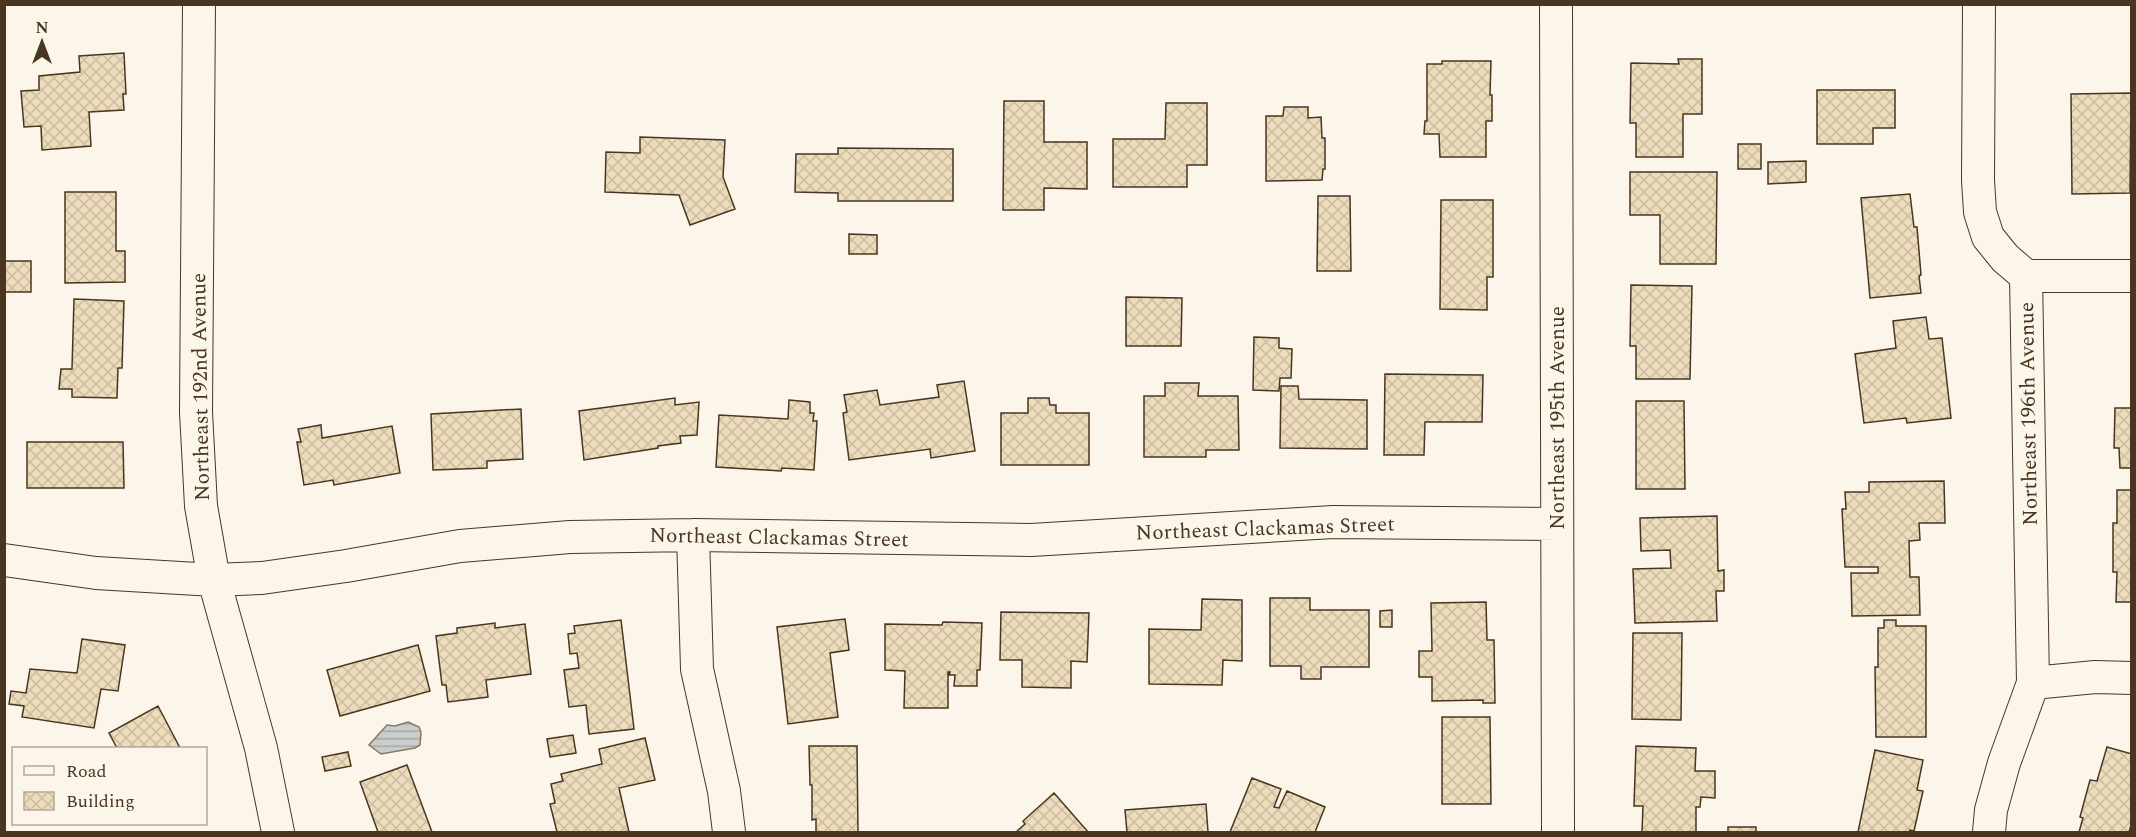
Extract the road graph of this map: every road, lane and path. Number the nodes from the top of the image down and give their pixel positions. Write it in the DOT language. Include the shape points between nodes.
graph roads {
  1 [pos="200,4"];
  2 [pos="1556,4"];
  3 [pos="1979,4"];
  4 [pos="2026,276"];
  5 [pos="2132,276"];
  6 [pos="1557,524"];
  7 [pos="693,535"];
  8 [pos="4,560"];
  9 [pos="214,580"];
  10 [pos="2132,678"];
  11 [pos="2033,683"];
  12 [pos="278,832"];
  13 [pos="729,832"];
  14 [pos="1558,832"];
  15 [pos="1989,832"];
  1 -- 9 [label="street, Northeast 192nd Avenue" via="196,412 201,506"];
  2 -- 6 [label="street, Northeast 195th Avenue"];
  3 -- 4 [label="street, Northeast 196th Avenue" via="1980,212 1988,237"];
  4 -- 5 [label="street"];
  4 -- 11 [label="street, Northeast 196th Avenue"];
  6 -- 7 [label="street, Northeast Clackamas Street" via="1333,522 1031,540"];
  6 -- 14 [label="street, Northeast 195th Avenue"];
  7 -- 9 [label="street, Northeast Clackamas Street" via="570,537 460,546 262,578"];
  7 -- 13 [label="street" via="698,669"];
  8 -- 9 [label="street, Northeast Clackamas Street" via="96,573"];
  9 -- 12 [label="street, Northeast 192nd Avenue" via="261,748"];
  10 -- 11 [label="street"];
  11 -- 15 [label="street, Northeast 196th Avenue" via="2004,763"];
}
